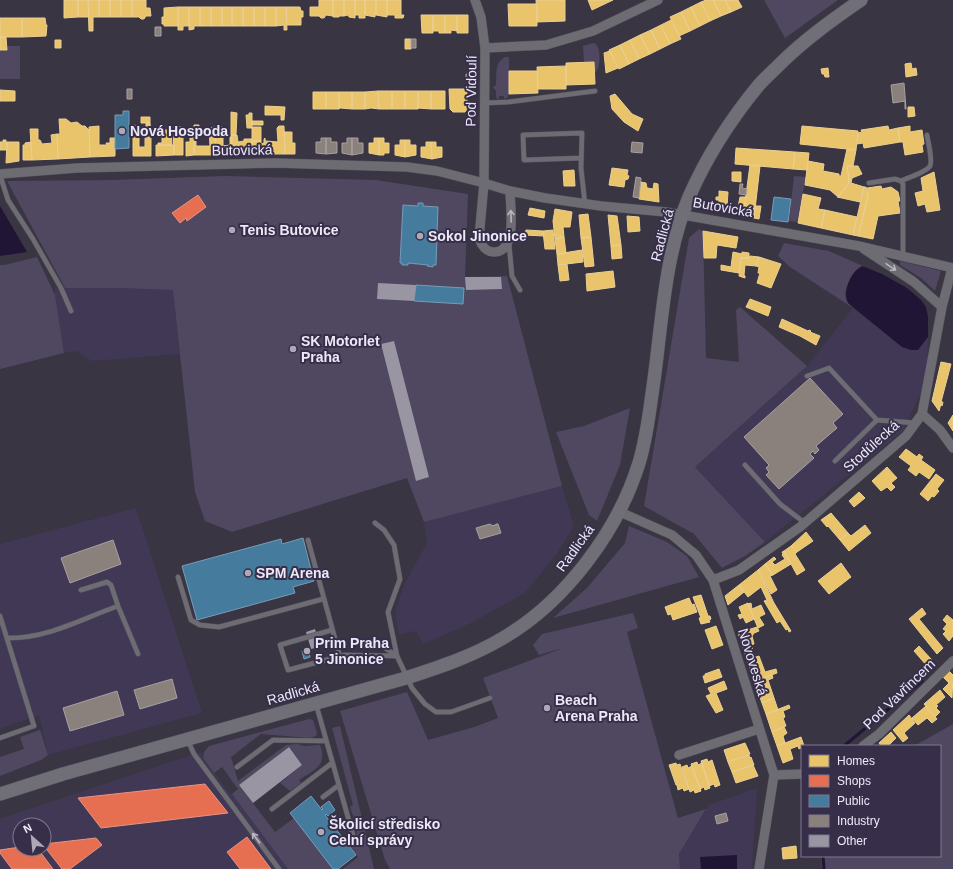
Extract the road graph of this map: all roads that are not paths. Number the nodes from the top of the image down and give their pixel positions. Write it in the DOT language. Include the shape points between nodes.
graph roads {
  1 [pos="475,0"];
  2 [pos="658,0"];
  3 [pos="861,0"];
  4 [pos="485,48"];
  5 [pos="595,91"];
  6 [pos="485,103"];
  7 [pos="927,135"];
  8 [pos="581,158"];
  9 [pos="0,174"];
  10 [pos="901,180"];
  11 [pos="484,183"];
  12 [pos="869,183"];
  13 [pos="510,191"];
  14 [pos="585,204"];
  15 [pos="683,214"];
  16 [pos="508,242"];
  17 [pos="859,246"];
  18 [pos="903,256"];
  19 [pos="953,268"];
  20 [pos="520,290"];
  21 [pos="942,307"];
  22 [pos="70,311"];
  23 [pos="807,376"];
  24 [pos="922,414"];
  25 [pos="877,420"];
  26 [pos="916,423"];
  27 [pos="953,448"];
  28 [pos="834,461"];
  29 [pos="745,465"];
  30 [pos="620,512"];
  31 [pos="375,523"];
  32 [pos="805,523"];
  33 [pos="308,540"];
  34 [pos="178,577"];
  35 [pos="713,580"];
  36 [pos="81,590"];
  37 [pos="323,599"];
  38 [pos="118,606"];
  39 [pos="0,616"];
  40 [pos="332,630"];
  41 [pos="7,638"];
  42 [pos="376,642"];
  43 [pos="138,654"];
  44 [pos="340,656"];
  45 [pos="397,656"];
  46 [pos="953,661"];
  47 [pos="406,678"];
  48 [pos="490,698"];
  49 [pos="316,703"];
  50 [pos="759,729"];
  51 [pos="0,738"];
  52 [pos="187,739"];
  53 [pos="326,741"];
  54 [pos="864,745"];
  55 [pos="679,755"];
  56 [pos="332,763"];
  57 [pos="237,767"];
  58 [pos="801,774"];
  59 [pos="774,775"];
  60 [pos="339,785"];
  61 [pos="0,794"];
  62 [pos="323,797"];
  63 [pos="272,809"];
  64 [pos="348,840"];
  65 [pos="279,869"];
  66 [pos="759,869"];
  1 -- 4 [label="street, Pod Vidoulí" via="481,17"];
  2 -- 4 [label="street" via="593,31 546,45"];
  3 -- 15 [label="main road, Radlická" via="813,34 758,85 703,168"];
  4 -- 6 [label="street, Pod Vidoulí"];
  5 -- 6 [label="lane"];
  6 -- 11 [label="street, Pod Vidoulí"];
  7 -- 10 [label="lane" via="930,166"];
  8 -- 8 [label="lane" via="582,133 523,135 524,160"];
  8 -- 14 [label="lane"];
  9 -- 11 [label="street, Butovická" via="77,168 276,163 407,167 437,171"];
  9 -- 22 [label="lane" via="8,200 61,288"];
  10 -- 12 [label="lane"];
  10 -- 18 [label="lane" via="904,184"];
  11 -- 13 [label="street, Butovická"];
  11 -- 16 [label="street" via="479,230 481,244 490,252 495,252 503,250"];
  13 -- 14 [label="street, Butovická"];
  16 -- 13 [label="street, one-way" via="511,222"];
  14 -- 15 [label="street, Butovická"];
  15 -- 17 [label="street, Butovická"];
  15 -- 30 [label="main road, Radlická" via="669,268 646,433 636,472"];
  16 -- 20 [label="lane" via="512,276"];
  17 -- 18 [label="street, Butovická"];
  17 -- 21 [label="street, Butovická, one-way" via="914,282"];
  18 -- 19 [label="street, Butovická"];
  19 -- 21 [label="street, Stodůlecká"];
  21 -- 24 [label="street, Stodůlecká"];
  23 -- 25 [label="lane" via="829,368"];
  24 -- 26 [label="street, Stodůlecká"];
  24 -- 27 [label="street" via="940,430"];
  25 -- 26 [label="lane"];
  25 -- 28 [label="lane"];
  26 -- 32 [label="street, Stodůlecká" via="906,436"];
  29 -- 32 [label="lane" via="780,504"];
  30 -- 35 [label="street, Novoveská" via="672,536 696,555"];
  30 -- 47 [label="main road, Radlická" via="578,574 527,622 505,638 478,652"];
  31 -- 45 [label="lane" via="384,530 394,545 400,579 388,612"];
  32 -- 35 [label="street, Stodůlecká" via="739,570"];
  33 -- 37 [label="lane"];
  34 -- 37 [label="lane" via="191,620 200,625 219,627"];
  35 -- 50 [label="street, Novoveská"];
  36 -- 38 [label="lane" via="107,582 111,585"];
  37 -- 40 [label="lane"];
  38 -- 41 [label="lane" via="45,633 31,637"];
  38 -- 43 [label="lane"];
  39 -- 41 [label="lane"];
  40 -- 44 [label="lane"];
  40 -- 44 [label="lane" via="280,645 288,670"];
  41 -- 51 [label="lane" via="34,726"];
  42 -- 45 [label="lane"];
  44 -- 45 [label="lane"];
  45 -- 47 [label="lane"];
  46 -- 54 [label="street, Pod Vavřincem" via="880,734"];
  47 -- 48 [label="lane" via="425,704 436,712 451,712"];
  47 -- 49 [label="main road, Radlická"];
  49 -- 52 [label="main road, Radlická"];
  49 -- 53 [label="lane"];
  50 -- 55 [label="street"];
  50 -- 59 [label="street, Novoveská"];
  52 -- 61 [label="main road, Radlická"];
  65 -- 52 [label="lane, one-way" via="194,754"];
  53 -- 56 [label="lane"];
  53 -- 57 [label="lane" via="273,740"];
  56 -- 60 [label="lane"];
  56 -- 63 [label="lane"];
  58 -- 59 [label="street"];
  59 -- 66 [label="street, Novoveská"];
  60 -- 62 [label="lane"];
  60 -- 64 [label="lane" via="353,835"];
}
